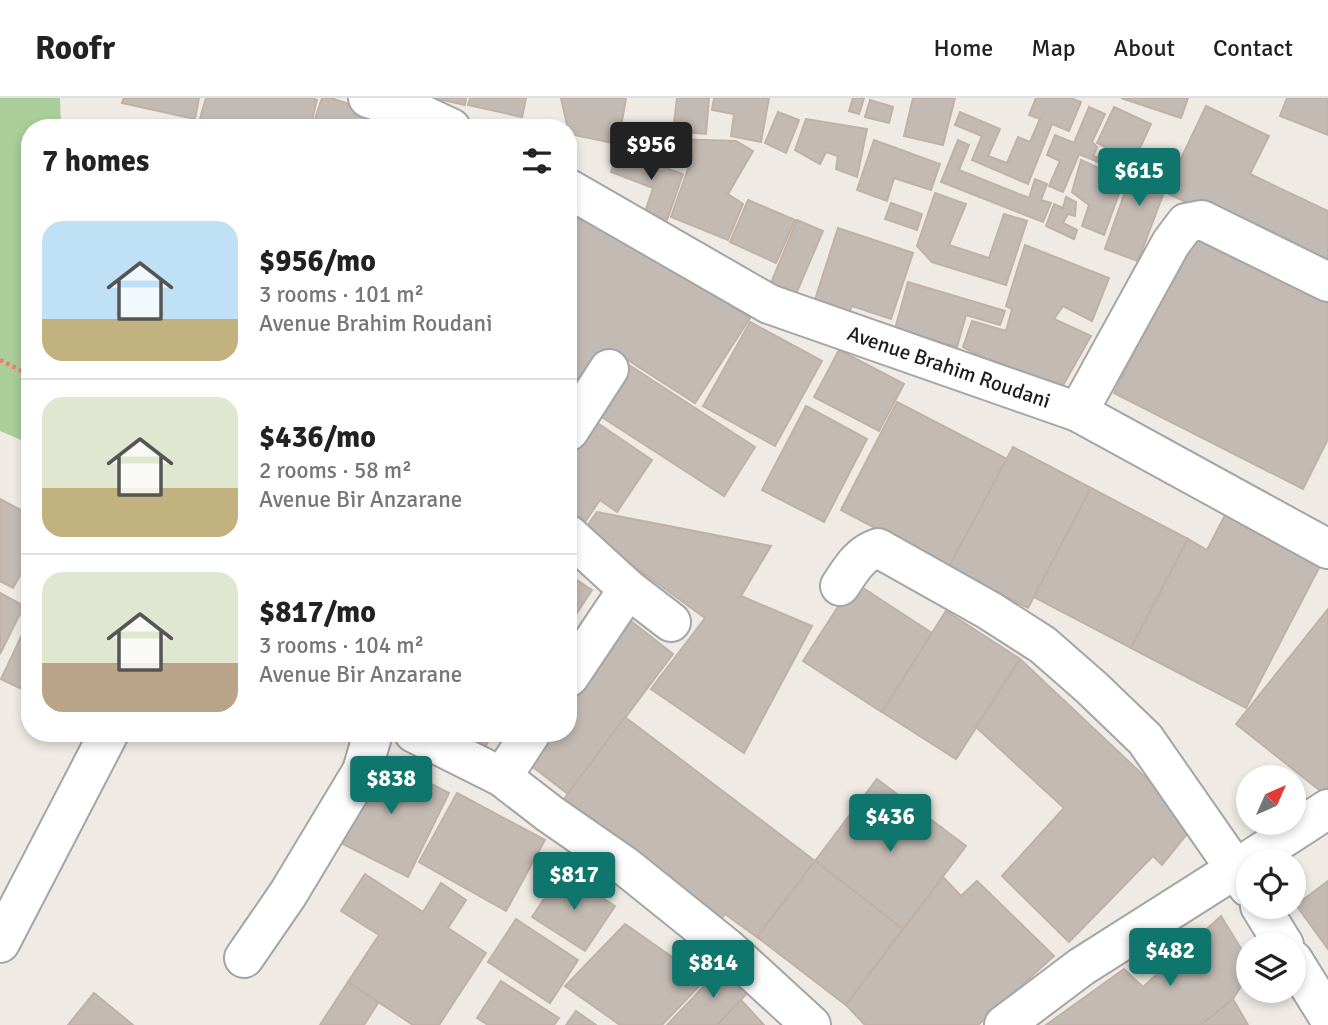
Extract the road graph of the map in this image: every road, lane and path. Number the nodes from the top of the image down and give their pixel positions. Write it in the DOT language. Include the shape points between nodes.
graph roads {
  1 [pos="368,98"];
  2 [pos="434,114"];
  3 [pos="577,194"];
  4 [pos="1328,282"];
  5 [pos="0,360"];
  6 [pos="609,369"];
  7 [pos="21,370"];
  8 [pos="1078,412"];
  9 [pos="577,418"];
  10 [pos="577,542"];
  11 [pos="1328,549"];
  12 [pos="840,586"];
  13 [pos="628,589"];
  14 [pos="671,622"];
  15 [pos="577,665"];
  16 [pos="104,742"];
  17 [pos="370,742"];
  18 [pos="432,742"];
  19 [pos="525,742"];
  20 [pos="502,777"];
  21 [pos="1328,809"];
  22 [pos="1273,849"];
  23 [pos="1236,857"];
  24 [pos="1236,874"];
  25 [pos="0,943"];
  26 [pos="244,958"];
  27 [pos="1306,981"];
  28 [pos="1328,1016"];
  29 [pos="811,1025"];
  30 [pos="1004,1025"];
  1 -- 2 [label="street"];
  3 -- 8 [label="street, Avenue Brahim Roudani" via="769,304"];
  4 -- 8 [label="street" via="1202,220 1186,223"];
  5 -- 7 [label="path"];
  6 -- 9 [label="street"];
  8 -- 11 [label="street, Avenue Brahim Roudani"];
  10 -- 13 [label="street"];
  12 -- 23 [label="street" via="859,559 878,548 1043,645 1145,739"];
  13 -- 14 [label="street"];
  13 -- 15 [label="street"];
  16 -- 25 [label="street"];
  17 -- 26 [label="street" via="362,771"];
  18 -- 20 [label="street"];
  19 -- 20 [label="street"];
  20 -- 29 [label="street" via="625,866 727,948"];
  21 -- 22 [label="street"];
  24 -- 30 [label="street" via="1081,967"];
  27 -- 28 [label="street"];
}
